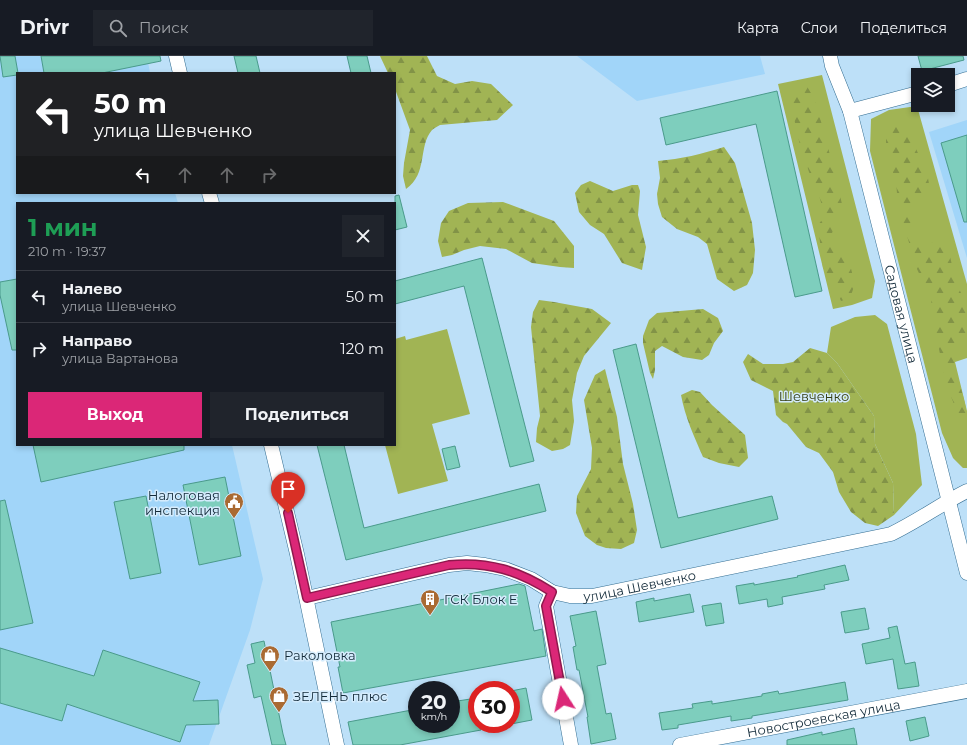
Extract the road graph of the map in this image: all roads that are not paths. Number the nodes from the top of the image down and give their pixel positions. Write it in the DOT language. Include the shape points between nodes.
graph roads {
  1 [pos="176,56"];
  2 [pos="830,56"];
  3 [pos="180,72"];
  4 [pos="967,79"];
  5 [pos="955,83"];
  6 [pos="911,96"];
  7 [pos="850,112"];
  8 [pos="271,446"];
  9 [pos="967,491"];
  10 [pos="949,500"];
  11 [pos="967,574"];
  12 [pos="552,592"];
  13 [pos="307,598"];
  14 [pos="967,691"];
  15 [pos="337,745"];
  16 [pos="571,745"];
  17 [pos="680,745"];
  1 -- 3 [label="street"];
  2 -- 7 [label="street, Садовая улица"];
  4 -- 5 [label="street"];
  6 -- 7 [label="street"];
  7 -- 10 [label="street, Садовая улица"];
  8 -- 13 [label="street"];
  9 -- 10 [label="street, улица Шевченко"];
  10 -- 11 [label="street, Садовая улица"];
  10 -- 12 [label="street, улица Шевченко" via="891,534 592,596 570,596"];
  12 -- 13 [label="street, улица Шевченко" via="531,579 505,569 467,563"];
  12 -- 16 [label="street" via="546,606"];
  13 -- 15 [label="street"];
  14 -- 17 [label="street, Новостроевская улица"];
}
